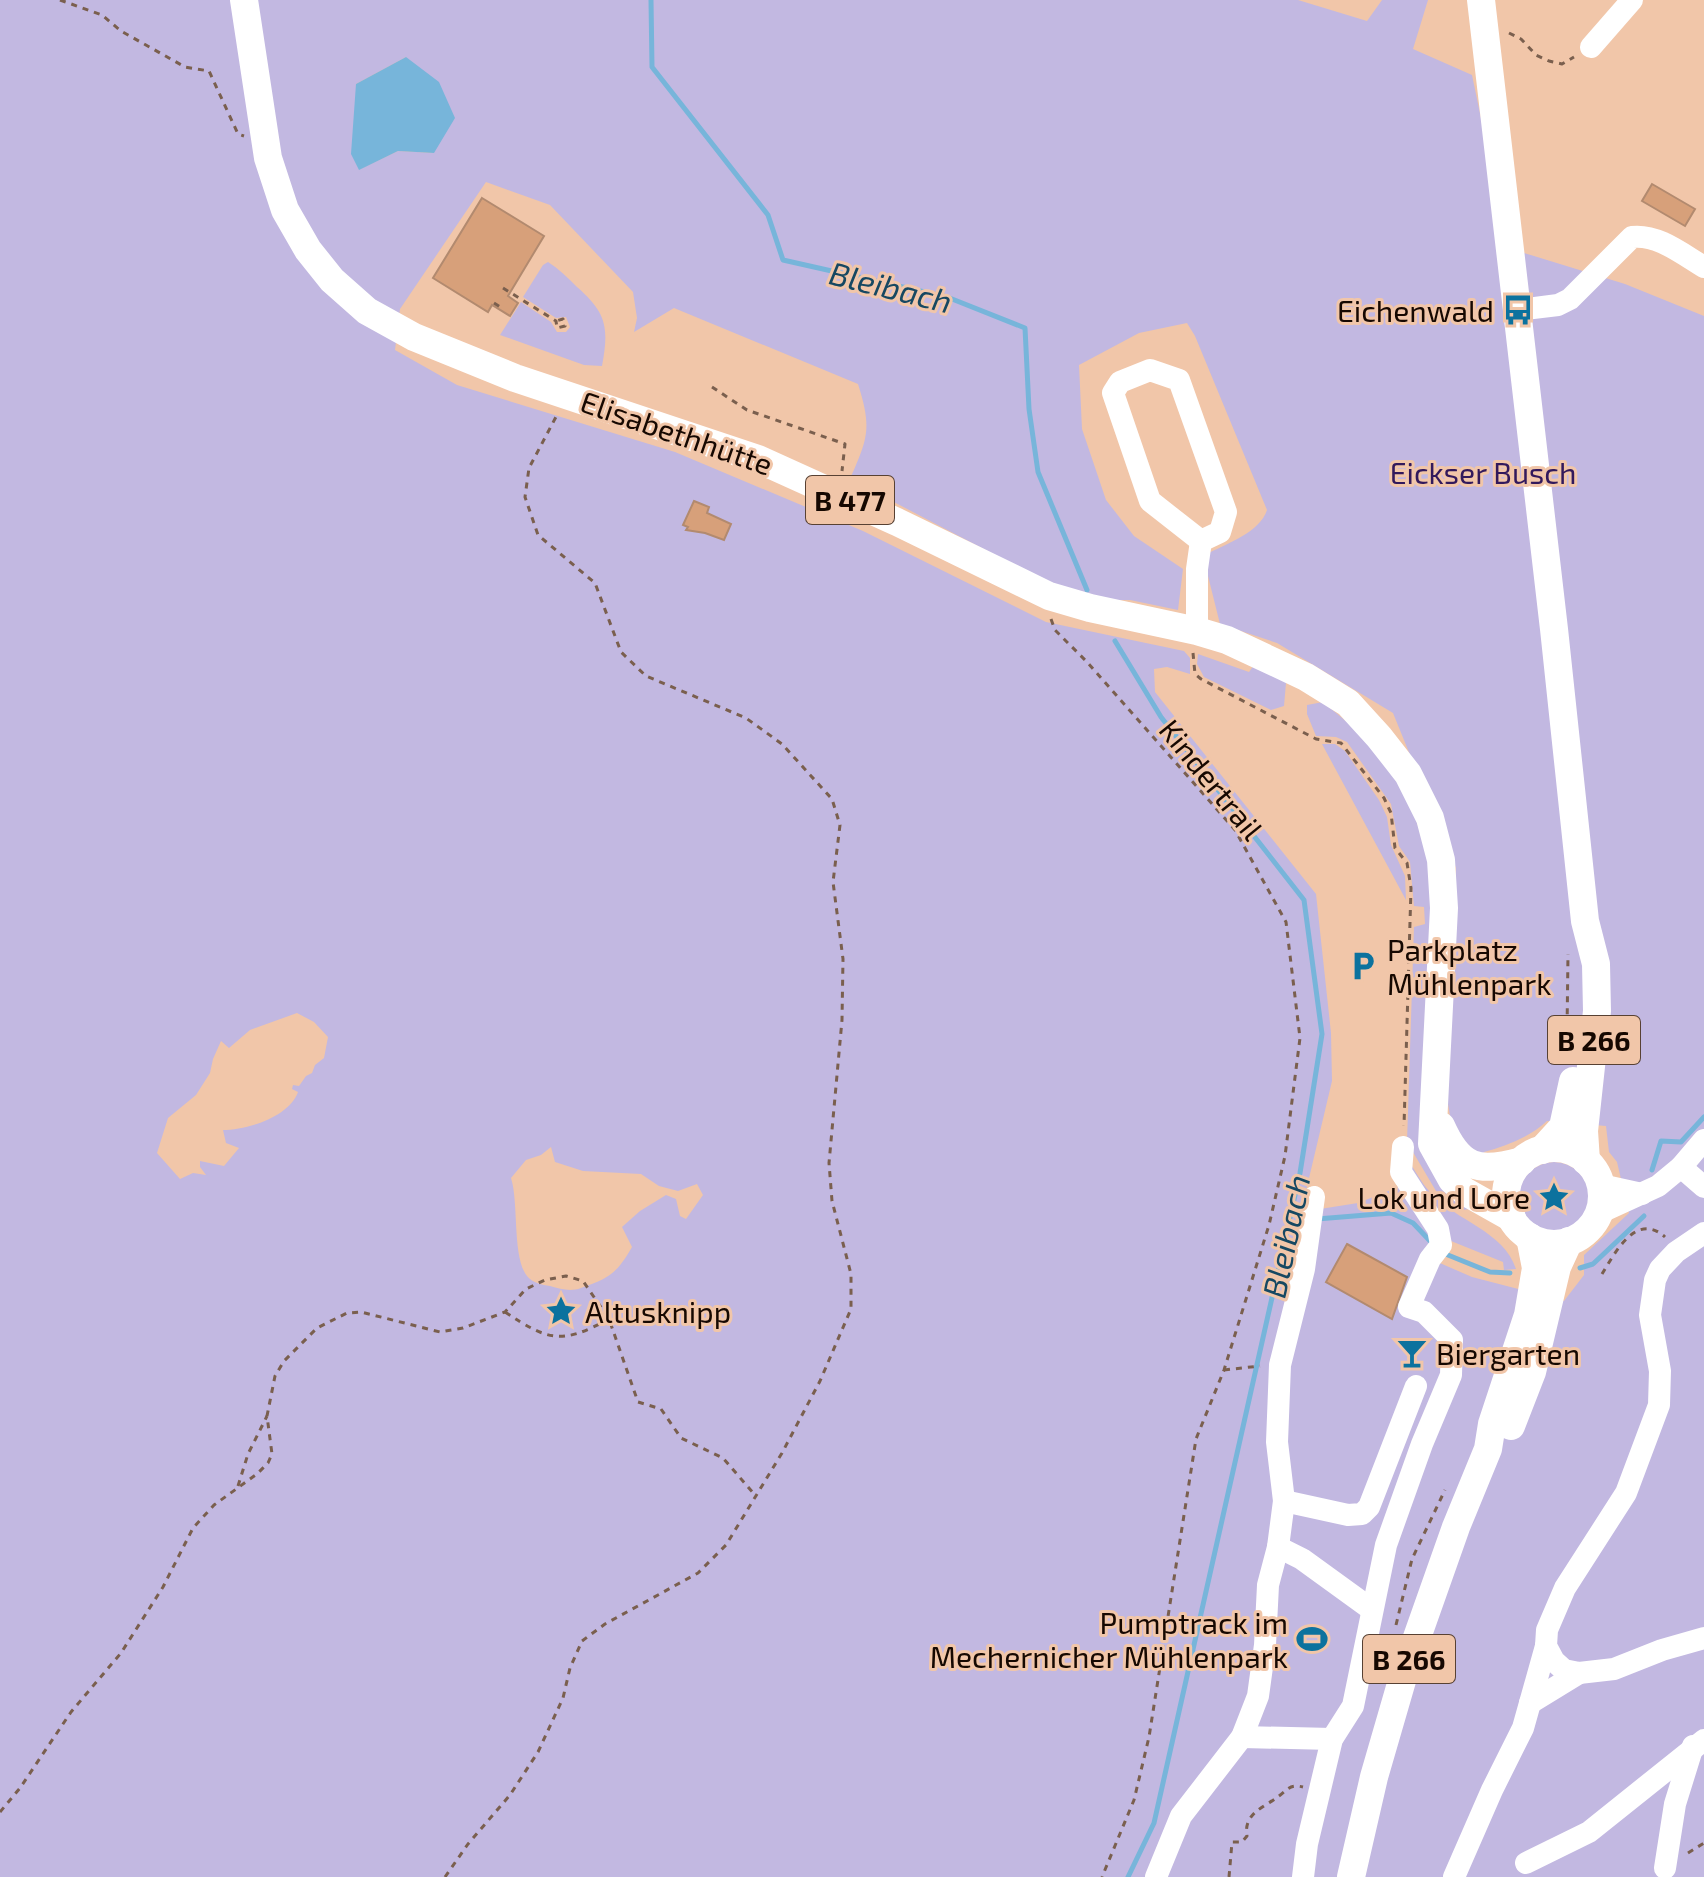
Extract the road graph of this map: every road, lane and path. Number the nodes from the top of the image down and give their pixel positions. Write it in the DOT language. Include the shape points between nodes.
graph roads {
  1 [pos="60,0"];
  2 [pos="244,0"];
  3 [pos="1481,0"];
  4 [pos="1632,0"];
  5 [pos="1485,34"];
  6 [pos="1591,47"];
  7 [pos="247,137"];
  8 [pos="1704,267"];
  9 [pos="503,288"];
  10 [pos="494,303"];
  11 [pos="502,308"];
  12 [pos="1518,310"];
  13 [pos="556,321"];
  14 [pos="712,387"];
  15 [pos="559,410"];
  16 [pos="834,493"];
  17 [pos="1201,541"];
  18 [pos="1049,614"];
  19 [pos="1192,638"];
  20 [pos="1585,921"];
  21 [pos="1435,1106"];
  22 [pos="1704,1140"];
  23 [pos="1403,1147"];
  24 [pos="1532,1155"];
  25 [pos="1681,1167"];
  26 [pos="1593,1173"];
  27 [pos="1704,1187"];
  28 [pos="1642,1194"];
  29 [pos="1599,1213"];
  30 [pos="1312,1215"];
  31 [pos="1521,1228"];
  32 [pos="1659,1232"];
  33 [pos="1704,1233"];
  34 [pos="1569,1241"];
  35 [pos="1602,1274"];
  36 [pos="505,1312"];
  37 [pos="609,1319"];
  38 [pos="1266,1365"];
  39 [pos="1224,1370"];
  40 [pos="1416,1386"];
  41 [pos="267,1416"];
  42 [pos="1400,1426"];
  43 [pos="1422,1444"];
  44 [pos="1488,1449"];
  45 [pos="238,1488"];
  46 [pos="755,1495"];
  47 [pos="1284,1501"];
  48 [pos="1278,1547"];
  49 [pos="1371,1609"];
  50 [pos="1704,1638"];
  51 [pos="1546,1646"];
  52 [pos="1579,1673"];
  53 [pos="1530,1703"];
  54 [pos="1242,1737"];
  55 [pos="1332,1739"];
  56 [pos="1698,1743"];
  57 [pos="1319,1790"];
  58 [pos="0,1812"];
  59 [pos="1526,1863"];
  60 [pos="1665,1868"];
  61 [pos="445,1877"];
  62 [pos="1102,1877"];
  63 [pos="1156,1877"];
  64 [pos="1229,1877"];
  65 [pos="1303,1877"];
  66 [pos="1351,1877"];
  67 [pos="1454,1877"];
  1 -- 7 [label="path" via="102,15 185,67 209,71 238,134"];
  2 -- 16 [label="main road, Elisabethhütte / B 477" via="268,158 285,210 308,250 367,311 460,357 758,459"];
  3 -- 5 [label="main road, B 266"];
  4 -- 6 [label="street"];
  5 -- 6 [label="path" via="1509,33 1536,55 1562,64"];
  5 -- 12 [label="main road, B 266"];
  8 -- 12 [label="street" via="1654,238 1632,237 1570,299"];
  9 -- 13 [label="path"];
  10 -- 11 [label="path"];
  12 -- 20 [label="main road, B 266"];
  14 -- 16 [label="path" via="747,410 845,444 845,464"];
  15 -- 46 [label="path" via="529,468 525,497 538,535 595,583 621,652 646,676 746,718 782,744 832,799 840,825 833,882 843,959 842,1020 829,1163 832,1201 851,1274 851,1309 820,1381"];
  16 -- 19 [label="main road, Elisabethhütte / B 477" via="1049,596"];
  17 -- 17 [label="street" via="1220,532 1226,512 1179,380 1150,370 1120,382 1113,393 1150,501"];
  17 -- 19 [label="street"];
  18 -- 39 [label="path, Kindertrail" via="1055,630 1235,830 1286,922 1300,1038 1287,1142 1269,1225"];
  19 -- 21 [label="main road, Elisabethhütte / B 477" via="1251,650 1348,703 1408,774 1430,818 1441,860 1444,908"];
  19 -- 23 [label="path" via="1195,674 1316,739 1341,743 1391,813 1395,848 1407,863 1411,888"];
  20 -- 24 [label="main road, B 266" via="1571,1098 1563,1127"];
  20 -- 26 [label="main road, B 266" via="1596,964 1597,1011 1584,1131"];
  21 -- 24 [label="main road, B 477" via="1446,1137 1468,1164 1498,1168"];
  21 -- 31 [label="main road, B 477" via="1432,1144 1452,1180"];
  22 -- 25 [label="street"];
  23 -- 43 [label="street" via="1401,1172 1438,1229 1436,1252 1409,1307 1424,1312 1452,1340 1451,1375"];
  24 -- 26 [label="main road" via="1566,1149"];
  24 -- 31 [label="main road" via="1508,1182 1507,1206"];
  25 -- 27 [label="street"];
  25 -- 28 [label="street"];
  26 -- 28 [label="street"];
  26 -- 29 [label="main road"];
  28 -- 29 [label="street"];
  29 -- 34 [label="main road" via="1582,1235"];
  30 -- 47 [label="street" via="1280,1365 1277,1442"];
  31 -- 34 [label="main road" via="1556,1244"];
  31 -- 44 [label="main road, B 266" via="1536,1268 1534,1286"];
  32 -- 35 [label="path" via="1641,1229 1626,1237"];
  33 -- 51 [label="street" via="1676,1252 1655,1280 1650,1315 1660,1371 1659,1405 1626,1493 1565,1588 1547,1630"];
  34 -- 44 [label="main road, B 266" via="1516,1414 1508,1433"];
  36 -- 37 [label="path" via="536,1332 558,1338"];
  36 -- 37 [label="path" via="526,1289 566,1276 583,1281"];
  36 -- 41 [label="path" via="440,1332 361,1312 335,1318 284,1361 275,1376"];
  37 -- 46 [label="path" via="638,1402 661,1409 681,1438 723,1458"];
  38 -- 39 [label="path"];
  39 -- 62 [label="path, Kindertrail" via="1196,1439 1134,1800"];
  40 -- 42 [label="street"];
  41 -- 45 [label="path"];
  41 -- 45 [label="path" via="272,1454"];
  42 -- 43 [label="street"];
  42 -- 47 [label="street" via="1362,1514"];
  43 -- 49 [label="street" via="1386,1545"];
  44 -- 66 [label="main road, B 266" via="1403,1677"];
  45 -- 58 [label="path" via="193,1528 121,1653 71,1712"];
  46 -- 61 [label="path" via="726,1545 698,1573 582,1641 538,1752"];
  47 -- 48 [label="street"];
  48 -- 49 [label="street"];
  48 -- 54 [label="street" via="1268,1585 1258,1696"];
  49 -- 55 [label="street" via="1353,1706"];
  50 -- 52 [label="street" via="1614,1669"];
  51 -- 52 [label="street" via="1564,1670"];
  51 -- 53 [label="street"];
  52 -- 53 [label="street"];
  53 -- 67 [label="street"];
  54 -- 55 [label="street"];
  54 -- 63 [label="street" via="1181,1816"];
  55 -- 57 [label="street"];
  56 -- 59 [label="street" via="1589,1832"];
  56 -- 60 [label="street" via="1675,1804"];
  57 -- 64 [label="path" via="1294,1785 1263,1804 1251,1817 1247,1836 1232,1842"];
  57 -- 65 [label="street"];
}
